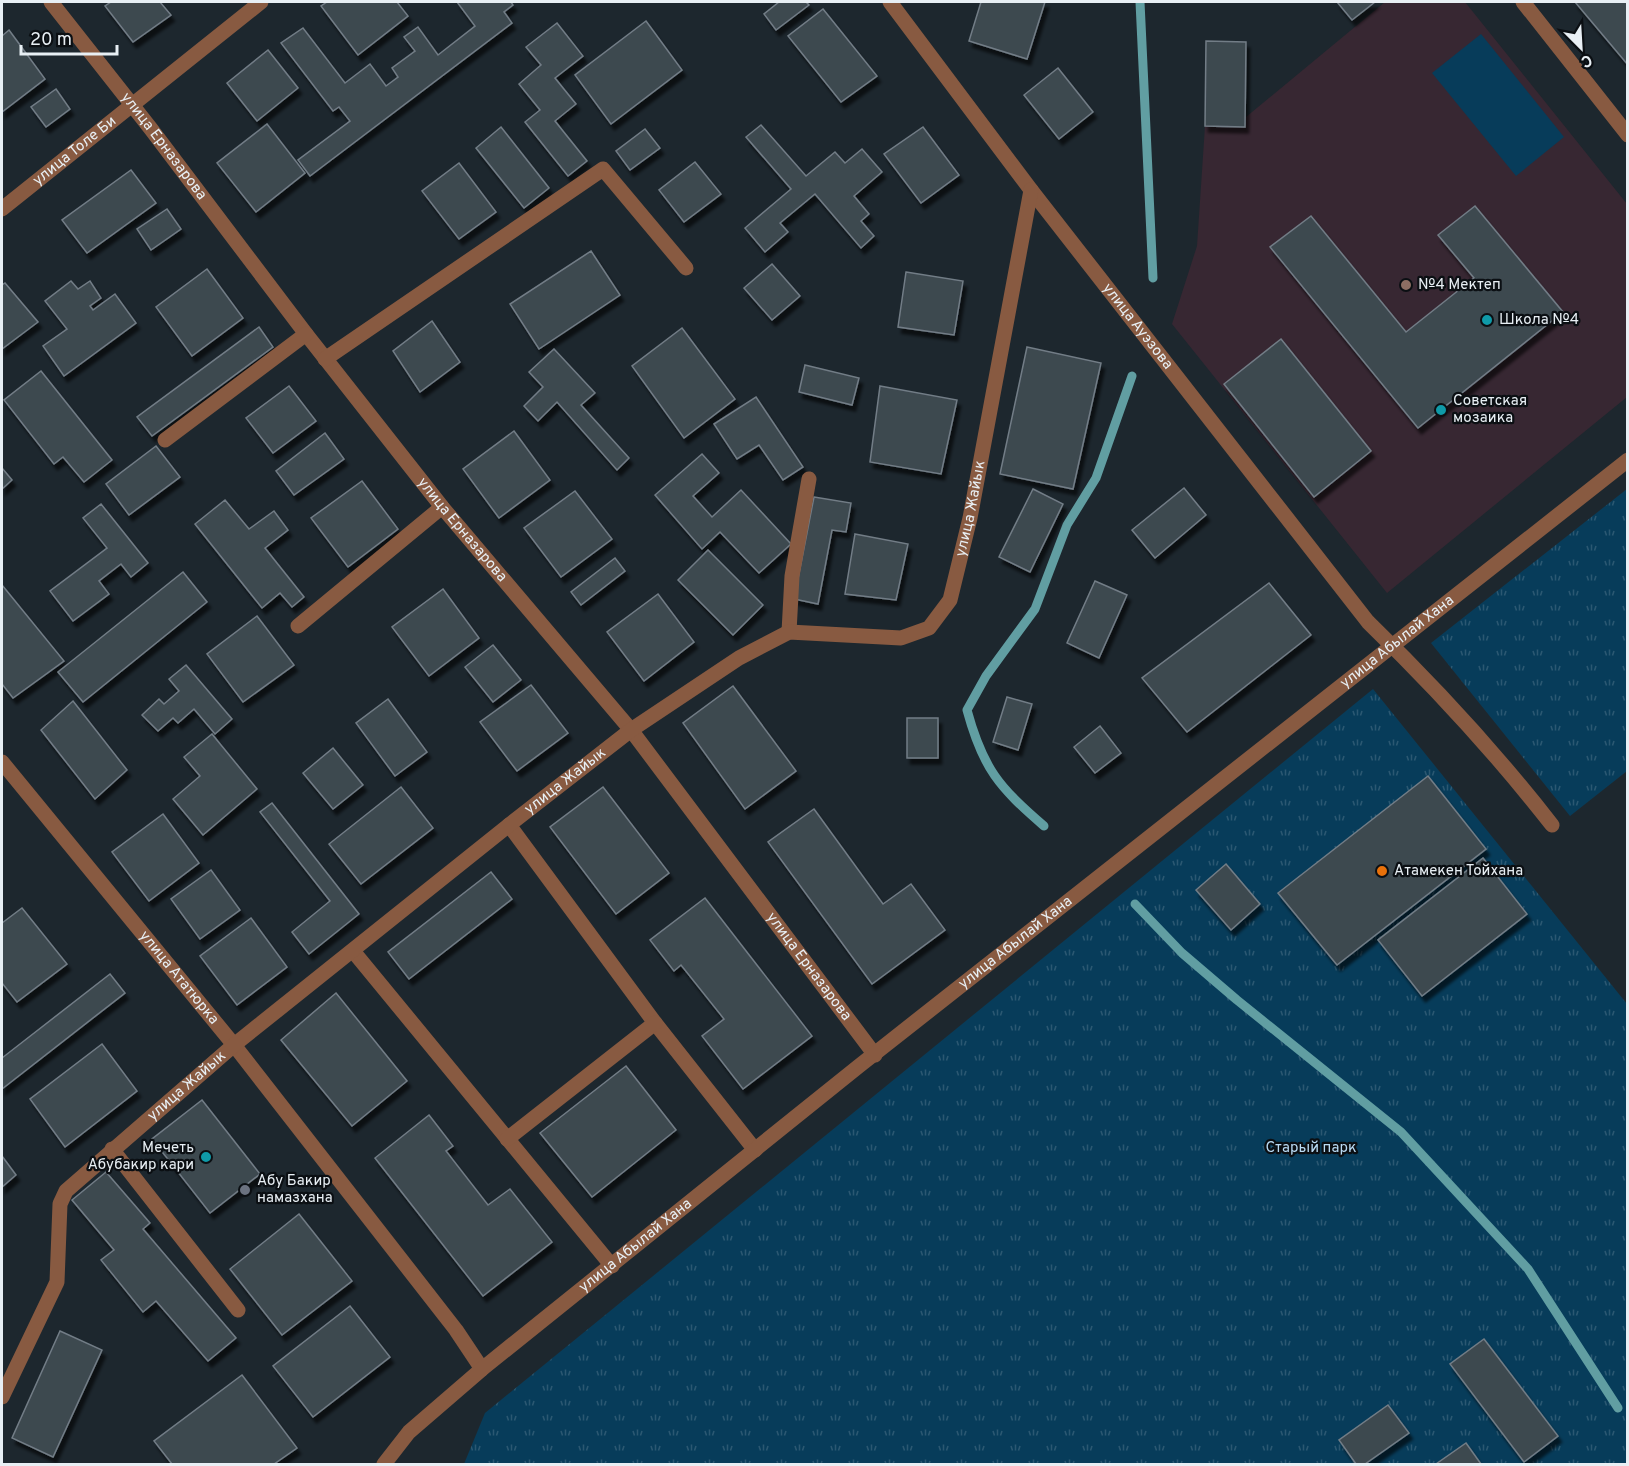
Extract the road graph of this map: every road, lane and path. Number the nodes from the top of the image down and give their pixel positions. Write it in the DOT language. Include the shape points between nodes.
graph roads {
  1 [pos="51,2"];
  2 [pos="261,2"];
  3 [pos="890,2"];
  4 [pos="1522,2"];
  5 [pos="132,104"];
  6 [pos="1628,135"];
  7 [pos="1031,190"];
  8 [pos="2,209"];
  9 [pos="686,268"];
  10 [pos="306,334"];
  11 [pos="324,359"];
  12 [pos="165,440"];
  13 [pos="1628,460"];
  14 [pos="809,479"];
  15 [pos="442,507"];
  16 [pos="298,626"];
  17 [pos="789,632"];
  18 [pos="1391,644"];
  19 [pos="631,730"];
  20 [pos="2,762"];
  21 [pos="509,825"];
  22 [pos="1552,825"];
  23 [pos="353,951"];
  24 [pos="655,1023"];
  25 [pos="234,1046"];
  26 [pos="874,1055"];
  27 [pos="507,1139"];
  28 [pos="112,1149"];
  29 [pos="755,1150"];
  30 [pos="612,1266"];
  31 [pos="238,1310"];
  32 [pos="482,1369"];
  33 [pos="2,1397"];
  34 [pos="384,1464"];
  1 -- 5 [label="street, улица Ерназарова"];
  2 -- 5 [label="street, улица Толе Би"];
  3 -- 7 [label="street, улица Ауэзова"];
  4 -- 6 [label="street"];
  5 -- 8 [label="street, улица Толе Би"];
  5 -- 10 [label="street, улица Ерназарова"];
  7 -- 17 [label="street, улица Жайык" via="970,518 950,600 930,628 901,638"];
  7 -- 18 [label="street, улица Ауэзова" via="1314,554 1368,622"];
  9 -- 11 [label="street" via="603,169"];
  10 -- 11 [label="street, улица Ерназарова"];
  10 -- 12 [label="street"];
  11 -- 15 [label="street, улица Ерназарова"];
  13 -- 18 [label="street, улица Абылай Хана"];
  14 -- 17 [label="street" via="792,576"];
  15 -- 16 [label="street"];
  15 -- 19 [label="street, улица Ерназарова"];
  17 -- 19 [label="street, улица Жайык" via="739,658"];
  18 -- 22 [label="street, улица Ауэзова" via="1502,760"];
  18 -- 26 [label="street, улица Абылай Хана"];
  19 -- 21 [label="street, улица Жайык"];
  19 -- 26 [label="street, улица Ерназарова"];
  20 -- 25 [label="street, улица Ататюрка"];
  21 -- 23 [label="street, улица Жайык"];
  21 -- 24 [label="street"];
  23 -- 25 [label="street, улица Жайык"];
  23 -- 27 [label="street"];
  24 -- 27 [label="street"];
  24 -- 29 [label="street"];
  25 -- 28 [label="street, улица Жайык"];
  25 -- 32 [label="street, улица Ататюрка" via="456,1330"];
  26 -- 29 [label="street, улица Абылай Хана"];
  27 -- 30 [label="street"];
  28 -- 31 [label="street"];
  28 -- 33 [label="street, улица Жайык" via="66,1191 60,1204 57,1282"];
  29 -- 30 [label="street, улица Абылай Хана"];
  30 -- 32 [label="street, улица Абылай Хана"];
  32 -- 34 [label="street, улица Абылай Хана" via="409,1432"];
}
